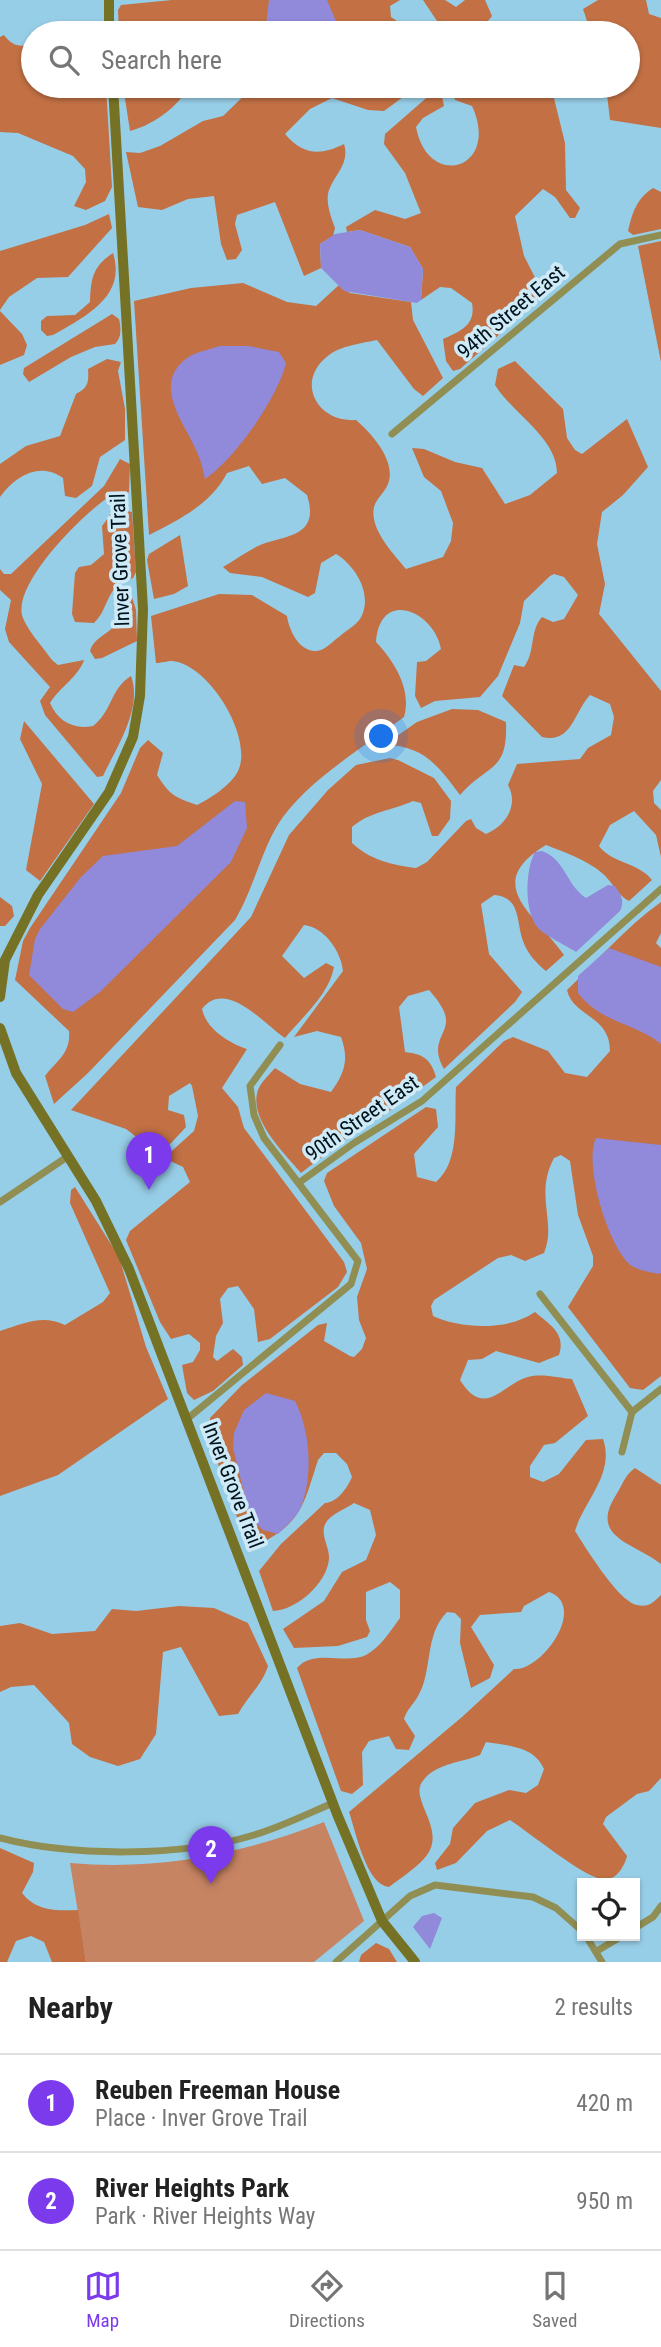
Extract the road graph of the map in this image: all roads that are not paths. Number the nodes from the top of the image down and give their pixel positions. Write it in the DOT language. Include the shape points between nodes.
graph roads {
  1 [pos="109,0"];
  2 [pos="109,21"];
  3 [pos="114,98"];
  4 [pos="661,235"];
  5 [pos="392,434"];
  6 [pos="661,889"];
  7 [pos="0,997"];
  8 [pos="0,1028"];
  9 [pos="280,1045"];
  10 [pos="67,1157"];
  11 [pos="300,1182"];
  12 [pos="0,1202"];
  13 [pos="540,1294"];
  14 [pos="661,1389"];
  15 [pos="632,1412"];
  16 [pos="187,1419"];
  17 [pos="622,1452"];
  18 [pos="333,1803"];
  19 [pos="0,1838"];
  20 [pos="661,1906"];
  21 [pos="382,1921"];
  22 [pos="640,1925"];
  23 [pos="577,1927"];
  24 [pos="590,1941"];
  25 [pos="614,1941"];
  26 [pos="597,1951"];
  27 [pos="336,1962"];
  28 [pos="415,1962"];
  29 [pos="602,1962"];
  1 -- 2 [label="street"];
  3 -- 7 [label="street, Inver Grove Trail" via="143,610 140,696 133,737 109,792 38,895 5,960"];
  4 -- 5 [label="street, 94th Street East" via="620,244"];
  6 -- 11 [label="street, 90th Street East" via="422,1101"];
  8 -- 10 [label="street, Inver Grove Trail" via="16,1073"];
  9 -- 11 [label="street" via="250,1086 254,1115 264,1138"];
  10 -- 12 [label="street"];
  10 -- 16 [label="street, Inver Grove Trail" via="116,1238"];
  11 -- 16 [label="street, 90th Street East" via="358,1261 351,1284"];
  13 -- 15 [label="street"];
  14 -- 15 [label="street"];
  15 -- 17 [label="street"];
  16 -- 18 [label="street, Inver Grove Trail"];
  18 -- 19 [label="street" via="254,1835 196,1847 103,1852"];
  18 -- 21 [label="street, Inver Grove Trail"];
  20 -- 22 [label="street"];
  21 -- 23 [label="street" via="410,1896 435,1885 533,1897 556,1908"];
  21 -- 27 [label="street"];
  21 -- 28 [label="street, Inver Grove Trail"];
  24 -- 26 [label="street"];
  25 -- 26 [label="street"];
  26 -- 29 [label="street"];
}
